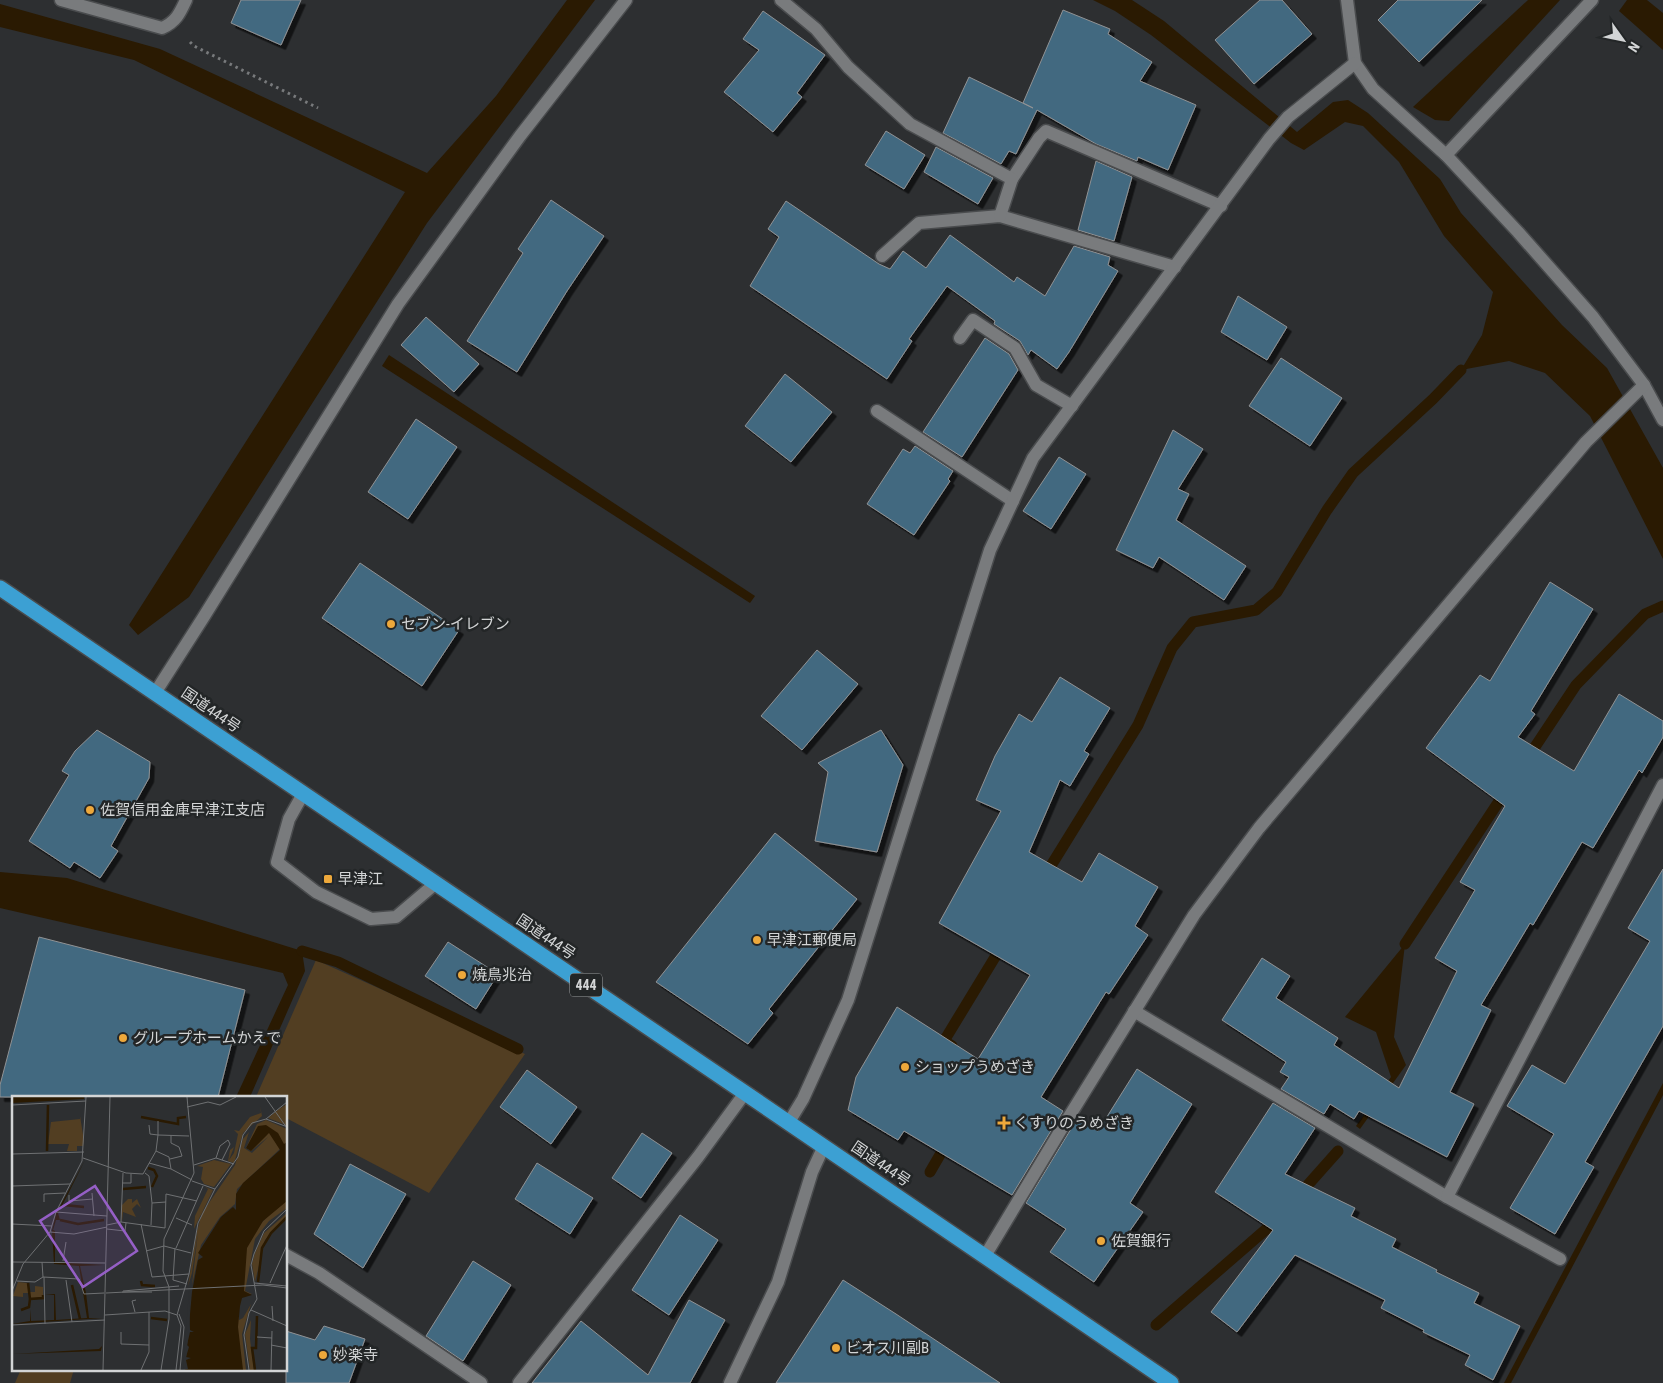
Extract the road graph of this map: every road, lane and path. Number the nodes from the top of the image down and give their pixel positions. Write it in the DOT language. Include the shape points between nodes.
graph roads {
  1 [pos="61,0"];
  2 [pos="186,0"];
  3 [pos="626,0"];
  4 [pos="781,0"];
  5 [pos="1347,0"];
  6 [pos="1592,0"];
  7 [pos="172,24"];
  8 [pos="1355,63"];
  9 [pos="318,108"];
  10 [pos="1446,155"];
  11 [pos="1012,179"];
  12 [pos="1221,206"];
  13 [pos="1000,216"];
  14 [pos="882,256"];
  15 [pos="1175,268"];
  16 [pos="960,338"];
  17 [pos="1644,385"];
  18 [pos="1072,406"];
  19 [pos="877,411"];
  20 [pos="1663,420"];
  21 [pos="1013,501"];
  22 [pos="0,588"];
  23 [pos="155,693"];
  24 [pos="1663,785"];
  25 [pos="303,794"];
  26 [pos="436,884"];
  27 [pos="1134,1011"];
  28 [pos="745,1093"];
  29 [pos="789,1122"];
  30 [pos="824,1146"];
  31 [pos="1447,1196"];
  32 [pos="288,1256"];
  33 [pos="986,1256"];
  34 [pos="1560,1259"];
  35 [pos="481,1383"];
  36 [pos="519,1383"];
  37 [pos="730,1383"];
  38 [pos="1171,1383"];
  1 -- 7 [label="street" via="162,28"];
  2 -- 7 [label="street"];
  3 -- 23 [label="street" via="520,136 398,304"];
  4 -- 11 [label="street" via="816,29 848,67 910,124"];
  5 -- 8 [label="street"];
  6 -- 10 [label="street"];
  7 -- 9 [label="path" via="194,46"];
  8 -- 10 [label="street" via="1373,89"];
  8 -- 12 [label="street" via="1288,117"];
  10 -- 17 [label="street" via="1593,317"];
  11 -- 12 [label="street" via="1046,131"];
  11 -- 13 [label="street"];
  12 -- 15 [label="street"];
  13 -- 14 [label="street" via="919,223"];
  13 -- 15 [label="street"];
  15 -- 18 [label="street"];
  16 -- 18 [label="street" via="973,320 1015,348 1036,385"];
  17 -- 20 [label="street"];
  17 -- 27 [label="street" via="1586,442 1259,828 1194,915"];
  18 -- 21 [label="street" via="1033,458"];
  19 -- 21 [label="street"];
  21 -- 29 [label="street" via="990,550 848,1000"];
  22 -- 23 [label="highway, 国道444号 / 444"];
  23 -- 25 [label="highway, 国道444号 / 444"];
  24 -- 31 [label="street"];
  25 -- 26 [label="highway, 国道444号 / 444"];
  25 -- 26 [label="street" via="289,818 277,862 316,892 370,919 396,918"];
  26 -- 28 [label="highway, 国道444号 / 444"];
  27 -- 31 [label="street"];
  27 -- 33 [label="street"];
  28 -- 29 [label="highway, 国道444号 / 444"];
  28 -- 36 [label="street"];
  29 -- 30 [label="highway, 国道444号 / 444"];
  30 -- 33 [label="highway, 国道444号 / 444"];
  30 -- 37 [label="street" via="812,1172 778,1282"];
  31 -- 34 [label="street"];
  32 -- 35 [label="street" via="319,1273"];
  33 -- 38 [label="highway, 国道444号 / 444"];
}
